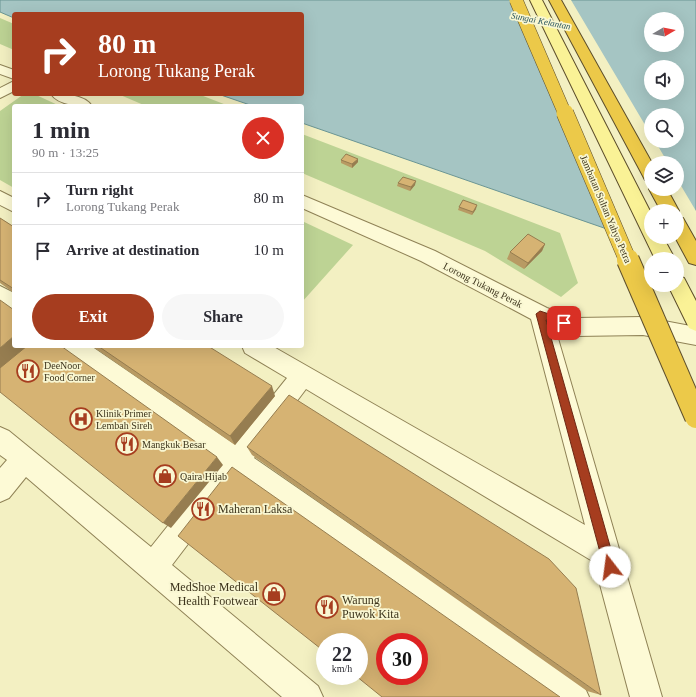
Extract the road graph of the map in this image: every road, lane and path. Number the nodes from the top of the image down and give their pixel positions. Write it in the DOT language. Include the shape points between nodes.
graph roads {
  1 [pos="516,0"];
  2 [pos="536,0"];
  3 [pos="555,0"];
  4 [pos="0,69"];
  5 [pos="12,75"];
  6 [pos="12,77"];
  7 [pos="0,86"];
  8 [pos="12,86"];
  9 [pos="0,94"];
  10 [pos="62,96"];
  11 [pos="80,104"];
  12 [pos="644,163"];
  13 [pos="0,197"];
  14 [pos="304,202"];
  15 [pos="12,205"];
  16 [pos="644,217"];
  17 [pos="684,236"];
  18 [pos="696,258"];
  19 [pos="681,292"];
  20 [pos="0,294"];
  21 [pos="12,303"];
  22 [pos="540,314"];
  23 [pos="696,322"];
  24 [pos="696,336"];
  25 [pos="77,348"];
  26 [pos="256,348"];
  27 [pos="303,375"];
  28 [pos="696,417"];
  29 [pos="0,439"];
  30 [pos="24,459"];
  31 [pos="237,460"];
  32 [pos="0,489"];
  33 [pos="606,553"];
  34 [pos="153,567"];
  35 [pos="307,697"];
  36 [pos="573,697"];
  37 [pos="646,697"];
  1 -- 28 [label="highway, Jambatan Sultan Yahya Petra, bridge"];
  2 -- 16 [label="main road"];
  3 -- 12 [label="highway"];
  4 -- 5 [label="street"];
  6 -- 7 [label="street"];
  8 -- 9 [label="street"];
  10 -- 11 [label="street"];
  13 -- 15 [label="street"];
  14 -- 22 [label="street, Lorong Tukang Perak" via="428,256"];
  17 -- 18 [label="highway"];
  19 -- 23 [label="main road"];
  20 -- 21 [label="street"];
  22 -- 24 [label="street, Lorong Tukang Perak" via="576,327 643,326"];
  22 -- 33 [label="street"];
  25 -- 31 [label="street"];
  26 -- 27 [label="street"];
  27 -- 31 [label="street"];
  27 -- 33 [label="street"];
  29 -- 30 [label="street"];
  30 -- 32 [label="street"];
  30 -- 34 [label="street"];
  31 -- 34 [label="street"];
  31 -- 36 [label="street"];
  33 -- 37 [label="street"];
  34 -- 35 [label="street"];
}
